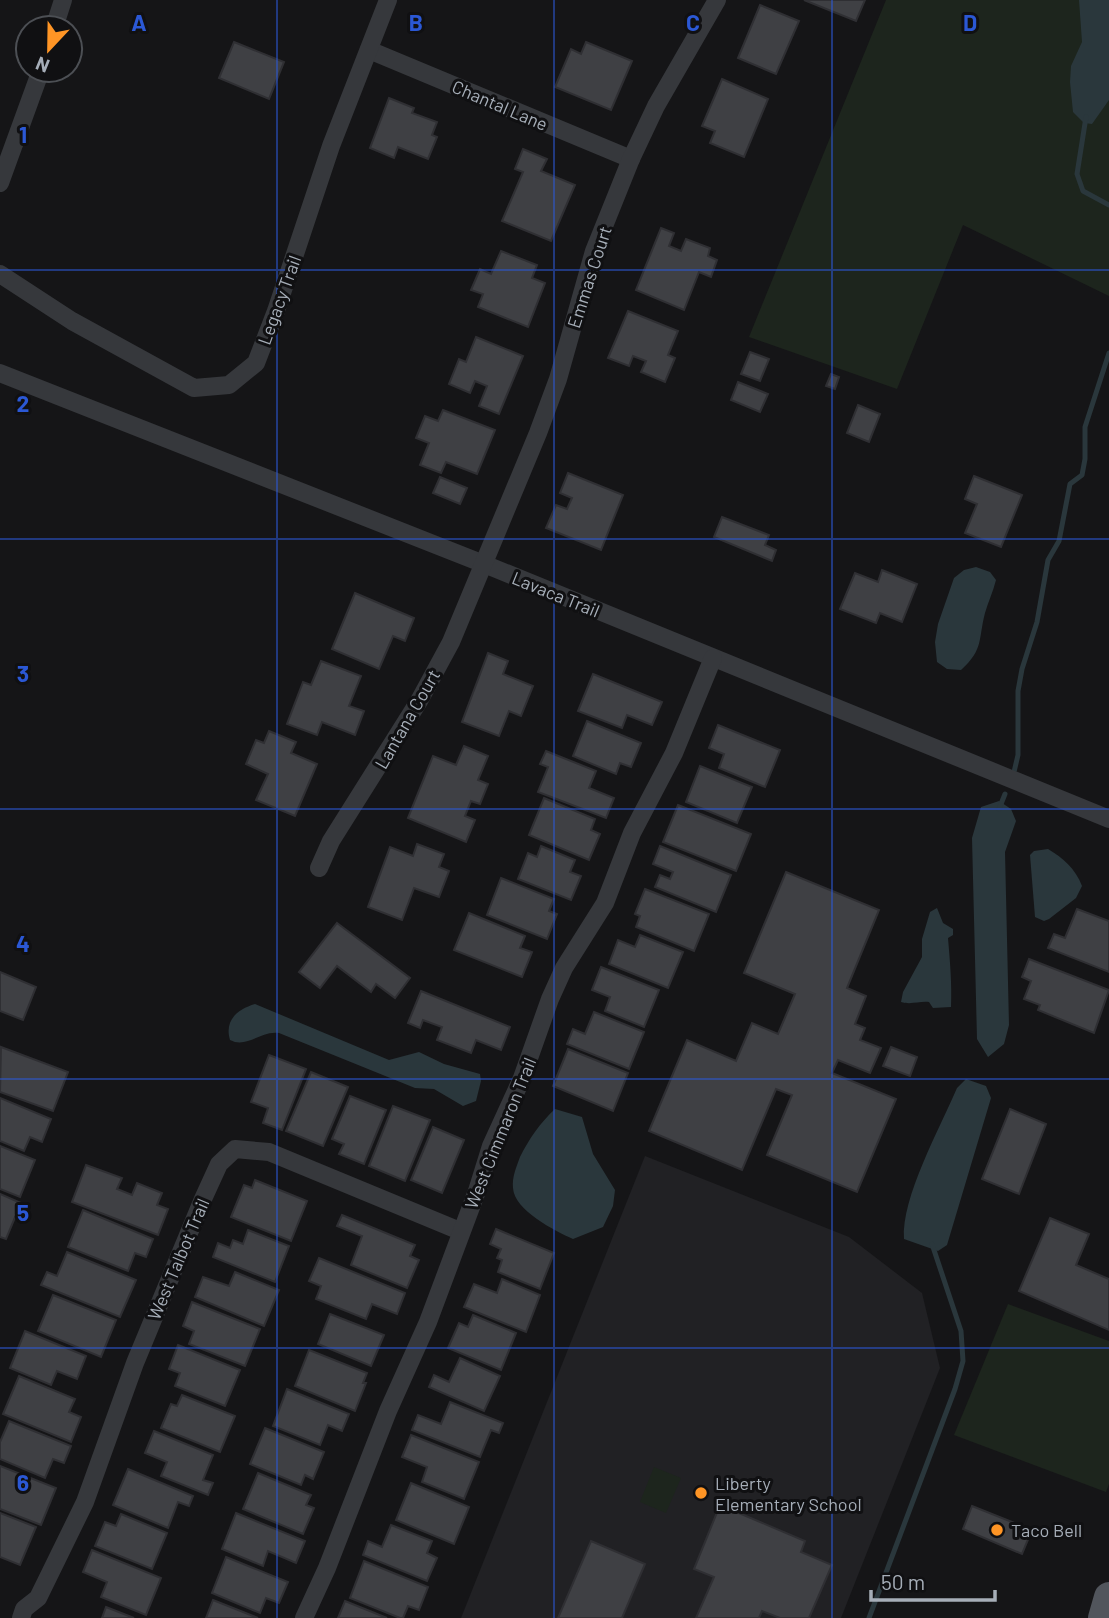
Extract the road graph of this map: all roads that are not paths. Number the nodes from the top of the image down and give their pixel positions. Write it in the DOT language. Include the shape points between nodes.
graph roads {
  1 [pos="388,0"];
  2 [pos="717,0"];
  3 [pos="369,50"];
  4 [pos="36,84"];
  5 [pos="631,159"];
  6 [pos="0,183"];
  7 [pos="0,274"];
  8 [pos="0,373"];
  9 [pos="484,564"];
  10 [pos="713,658"];
  11 [pos="1109,819"];
  12 [pos="319,868"];
  13 [pos="460,1231"];
  14 [pos="1109,1597"];
  15 [pos="38,1598"];
  16 [pos="21,1618"];
  17 [pos="42,1618"];
  18 [pos="304,1618"];
  19 [pos="1103,1618"];
  1 -- 3 [label="street, Legacy Trail"];
  2 -- 5 [label="street, Emmas Court"];
  3 -- 5 [label="street, Chantal Lane"];
  3 -- 7 [label="street, Legacy Trail" via="256,363 229,385 194,388 72,321"];
  4 -- 6 [label="street"];
  5 -- 9 [label="street, Emmas Court" via="594,251 558,379"];
  8 -- 9 [label="street, Lavaca Trail"];
  9 -- 10 [label="street, Lavaca Trail"];
  9 -- 12 [label="street, Lantana Court" via="451,642"];
  10 -- 11 [label="street, Lavaca Trail"];
  10 -- 13 [label="street, West Cimmaron Trail" via="674,753 632,832 605,903 550,999"];
  13 -- 15 [label="street, West Talbot Trail" via="269,1152 235,1149 219,1164 208,1188 135,1363 85,1502"];
  13 -- 18 [label="street, West Cimmaron Trail" via="428,1322"];
  14 -- 19 [label="main road"];
  15 -- 16 [label="street, West Talbot Trail" via="24,1609"];
  15 -- 17 [label="street"];
}
